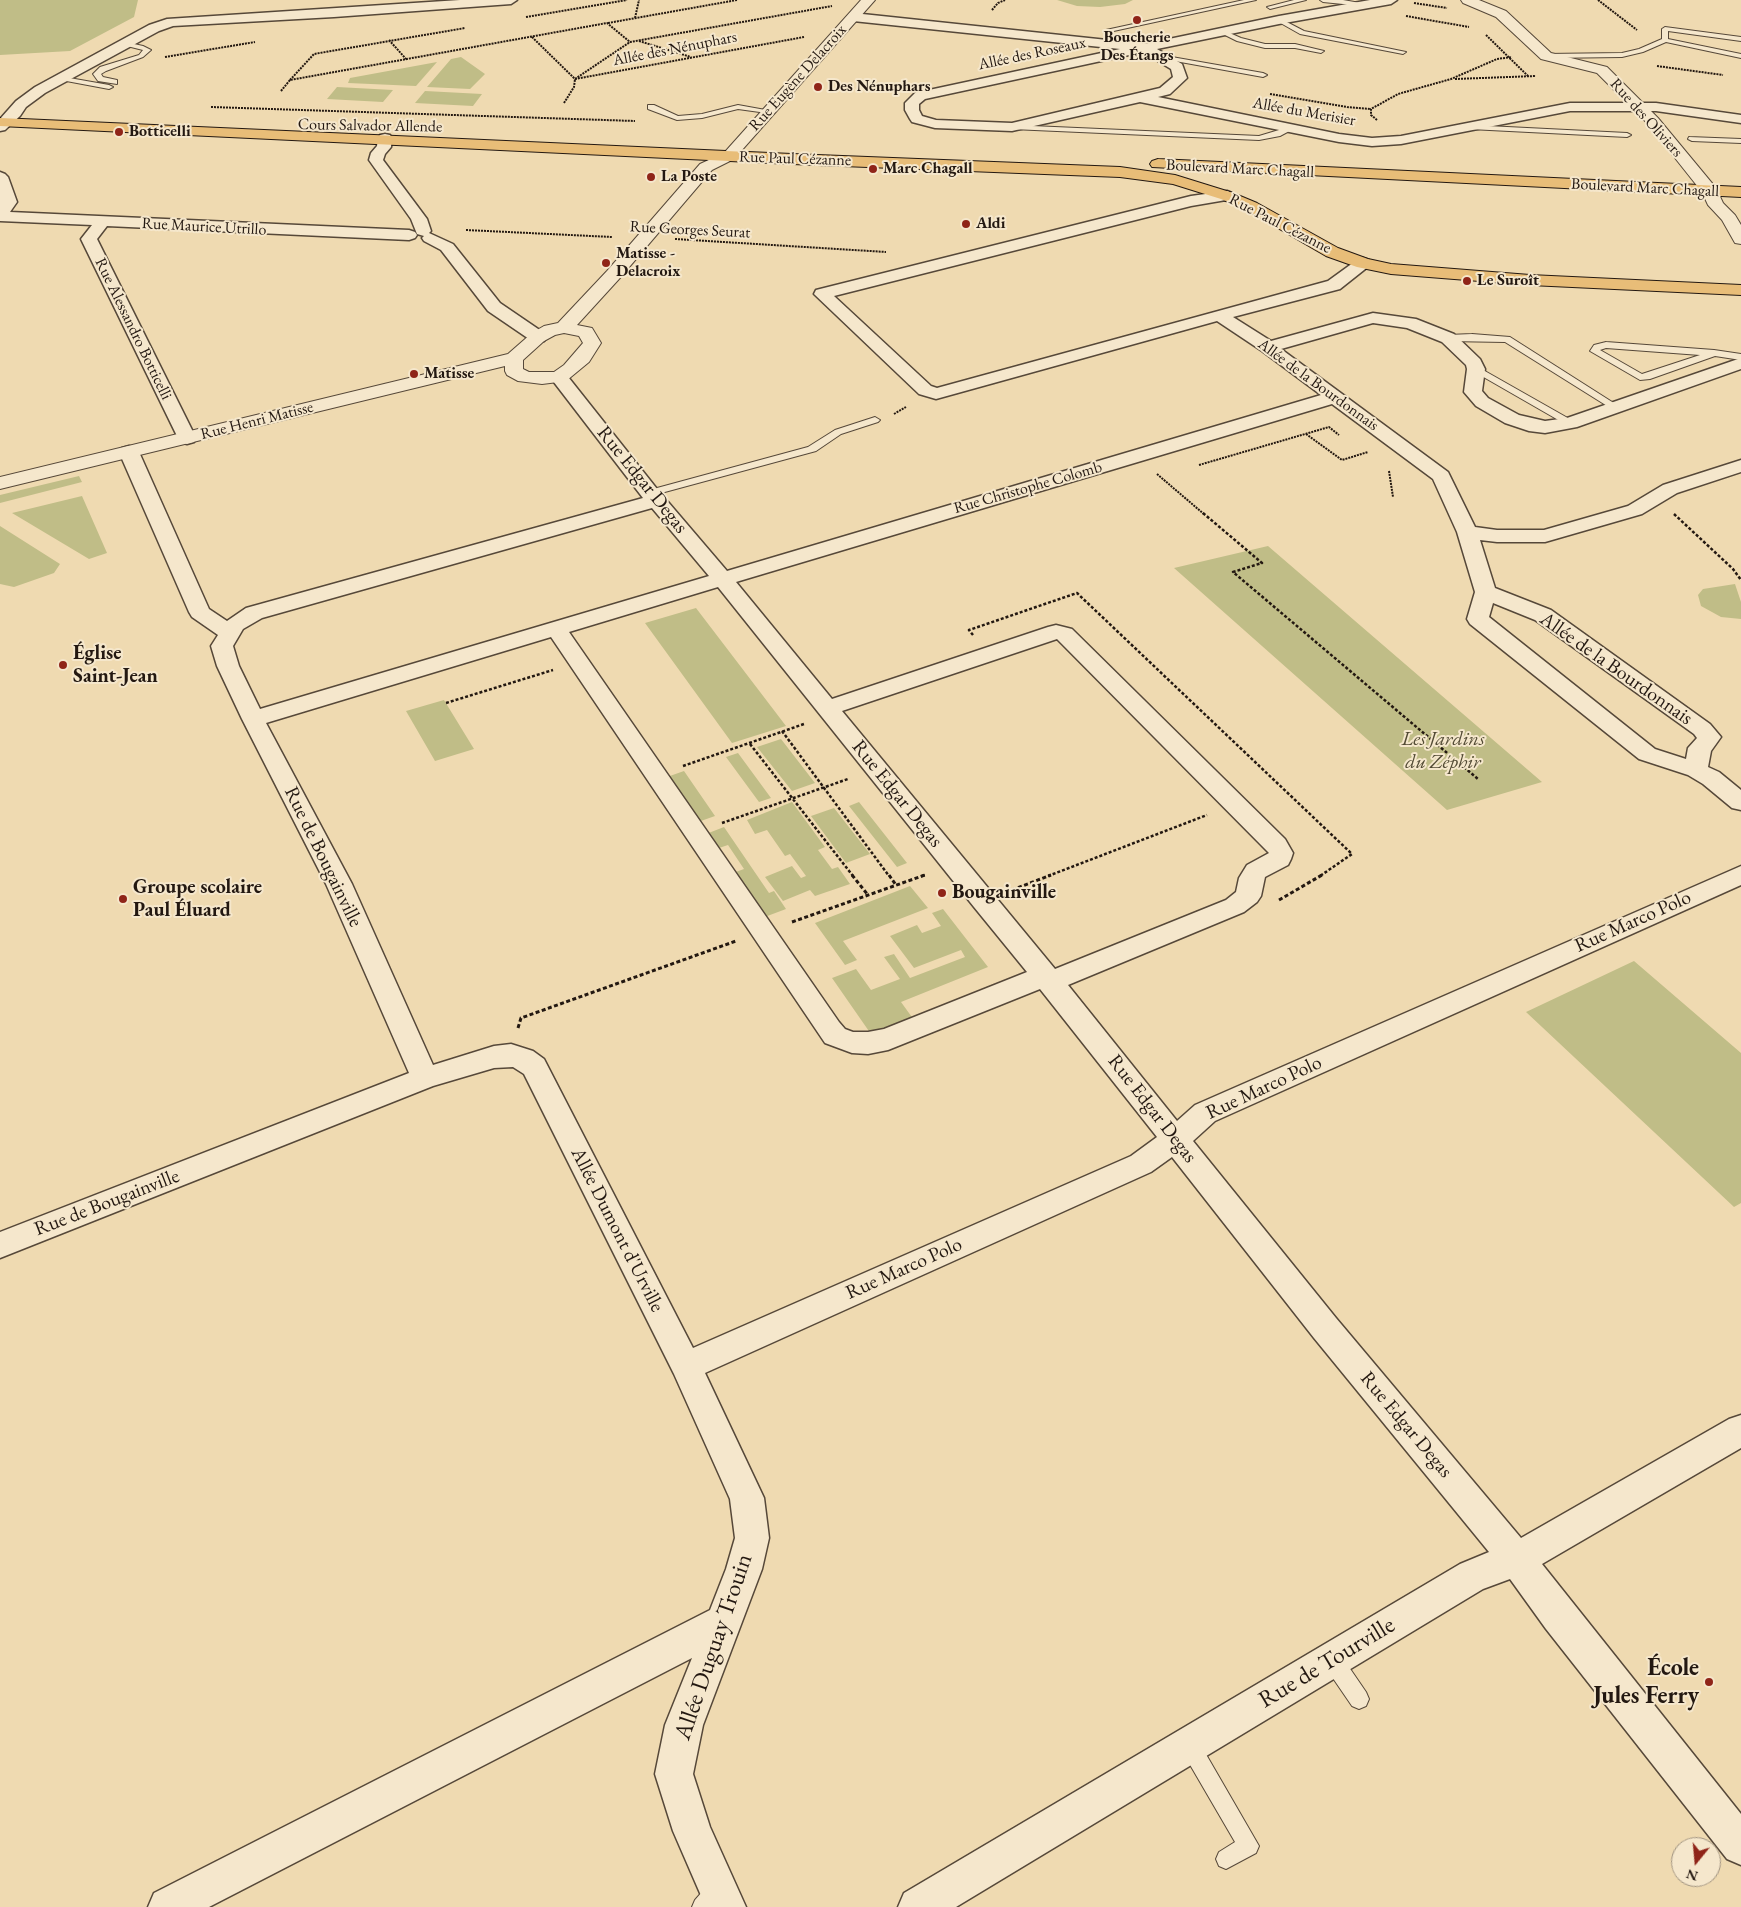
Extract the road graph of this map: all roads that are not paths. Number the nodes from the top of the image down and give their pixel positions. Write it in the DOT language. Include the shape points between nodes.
graph roads {
  1 [pos="511,0"];
  2 [pos="1254,0"];
  3 [pos="1303,0"];
  4 [pos="1323,0"];
  5 [pos="1391,0"];
  6 [pos="1395,0"];
  7 [pos="1404,0"];
  8 [pos="1463,1"];
  9 [pos="1358,6"];
  10 [pos="1270,7"];
  11 [pos="860,9"];
  12 [pos="1279,20"];
  13 [pos="1109,30"];
  14 [pos="1223,32"];
  15 [pos="1741,39"];
  16 [pos="1665,40"];
  17 [pos="125,44"];
  18 [pos="1145,48"];
  19 [pos="1321,51"];
  20 [pos="1403,52"];
  21 [pos="1546,56"];
  22 [pos="1741,56"];
  23 [pos="1166,58"];
  24 [pos="1263,76"];
  25 [pos="62,78"];
  26 [pos="944,90"];
  27 [pos="1140,98"];
  28 [pos="1637,106"];
  29 [pos="651,107"];
  30 [pos="768,111"];
  31 [pos="4,119"];
  32 [pos="1741,119"];
  33 [pos="1012,127"];
  34 [pos="1470,127"];
  35 [pos="452,128"];
  36 [pos="1289,128"];
  37 [pos="1627,135"];
  38 [pos="615,136"];
  39 [pos="385,138"];
  40 [pos="1692,139"];
  41 [pos="1741,142"];
  42 [pos="734,149"];
  43 [pos="1300,172"];
  44 [pos="0,177"];
  45 [pos="721,178"];
  46 [pos="1263,184"];
  47 [pos="1245,190"];
  48 [pos="1710,191"];
  49 [pos="1741,192"];
  50 [pos="1227,196"];
  51 [pos="0,215"];
  52 [pos="102,222"];
  53 [pos="421,233"];
  54 [pos="1741,239"];
  55 [pos="1363,263"];
  56 [pos="1741,290"];
  57 [pos="1219,315"];
  58 [pos="564,328"];
  59 [pos="538,336"];
  60 [pos="1448,338"];
  61 [pos="1268,347"];
  62 [pos="1714,353"];
  63 [pos="1741,357"];
  64 [pos="514,358"];
  65 [pos="1741,363"];
  66 [pos="1476,369"];
  67 [pos="559,377"];
  68 [pos="1335,398"];
  69 [pos="1616,407"];
  70 [pos="875,420"];
  71 [pos="1570,423"];
  72 [pos="187,438"];
  73 [pos="129,452"];
  74 [pos="1741,466"];
  75 [pos="0,483"];
  76 [pos="653,496"];
  77 [pos="1467,532"];
  78 [pos="721,579"];
  79 [pos="1486,592"];
  80 [pos="556,628"];
  81 [pos="230,634"];
  82 [pos="830,711"];
  83 [pos="253,719"];
  84 [pos="1696,770"];
  85 [pos="1741,802"];
  86 [pos="1741,875"];
  87 [pos="1047,979"];
  88 [pos="426,1078"];
  89 [pos="1176,1139"];
  90 [pos="0,1245"];
  91 [pos="686,1366"];
  92 [pos="1741,1430"];
  93 [pos="747,1498"];
  94 [pos="1516,1559"];
  95 [pos="722,1623"];
  96 [pos="1333,1661"];
  97 [pos="1359,1699"];
  98 [pos="1189,1744"];
  99 [pos="1741,1845"];
  100 [pos="1226,1859"];
  101 [pos="715,1901"];
  102 [pos="168,1907"];
  103 [pos="918,1907"];
  1 -- 17 [label="street" via="334,13 289,10 172,22"];
  2 -- 13 [label="lane"];
  3 -- 10 [label="lane"];
  4 -- 9 [label="lane"];
  5 -- 9 [label="street, Allée des Roseaux"];
  6 -- 7 [label="street"];
  8 -- 21 [label="street, Rue des Oliviers" via="1501,14"];
  9 -- 12 [label="street, Allée des Roseaux"];
  11 -- 18 [label="street"];
  11 -- 30 [label="street, Rue Eugène Delacroix"];
  12 -- 14 [label="street, Allée des Roseaux"];
  12 -- 20 [label="lane" via="1302,33"];
  14 -- 18 [label="street, Allée des Roseaux"];
  14 -- 19 [label="lane" via="1239,40 1266,46 1295,46"];
  15 -- 16 [label="lane" via="1665,29"];
  16 -- 21 [label="lane" via="1622,55"];
  16 -- 22 [label="lane"];
  17 -- 25 [label="street"];
  17 -- 25 [label="lane" via="148,50 97,74 113,84"];
  18 -- 23 [label="street"];
  18 -- 26 [label="street, Allée des Roseaux"];
  21 -- 28 [label="street, Rue des Oliviers" via="1602,70"];
  23 -- 24 [label="lane"];
  23 -- 27 [label="street" via="1177,67 1180,78 1165,91"];
  25 -- 31 [label="street" via="33,95"];
  26 -- 33 [label="street, Allée du Merisier" via="920,96 912,103 917,119 935,124"];
  27 -- 33 [label="street, Allée du Merisier"];
  27 -- 36 [label="street, Allée du Merisier"];
  28 -- 32 [label="street, Allée du Merisier"];
  28 -- 34 [label="street, Allée du Merisier" via="1570,107"];
  28 -- 48 [label="street, Rue des Oliviers"];
  29 -- 30 [label="lane" via="677,118 738,107"];
  30 -- 42 [label="street, Rue Eugène Delacroix"];
  31 -- 35 [label="main road, Cours Salvador Allende"];
  31 -- 39 [label="main road, Cours Salvador Allende"];
  33 -- 36 [label="lane" via="1259,138"];
  34 -- 36 [label="street, Allée du Merisier" via="1372,142"];
  34 -- 37 [label="lane"];
  38 -- 42 [label="main road"];
  39 -- 42 [label="main road, Cours Salvador Allende"];
  39 -- 53 [label="street" via="376,160 419,220"];
  40 -- 41 [label="lane"];
  42 -- 43 [label="main road, Boulevard Marc Chagall"];
  42 -- 45 [label="street, Rue Eugène Delacroix" via="734,164"];
  42 -- 50 [label="main road, Rue Paul Cézanne" via="1120,172 1175,180"];
  42 -- 58 [label="street, Rue Eugène Delacroix" via="706,167"];
  43 -- 46 [label="main road"];
  43 -- 48 [label="main road, Boulevard Marc Chagall"];
  44 -- 51 [label="street" via="9,202"];
  47 -- 50 [label="main road"];
  48 -- 49 [label="main road, Boulevard Marc Chagall"];
  48 -- 54 [label="street, Rue des Oliviers" via="1716,205 1729,218"];
  50 -- 55 [label="main road, Rue Paul Cézanne" via="1332,252"];
  50 -- 57 [label="street" via="1191,201 822,294 925,390 936,394"];
  51 -- 52 [label="street, Rue Maurice Utrillo"];
  52 -- 53 [label="street, Rue Maurice Utrillo"];
  52 -- 72 [label="street, Rue Alessandro Botticelli" via="89,240"];
  53 -- 59 [label="street" via="447,247 494,307"];
  55 -- 56 [label="main road, Rue Paul Cézanne" via="1418,273"];
  55 -- 57 [label="street" via="1334,285"];
  57 -- 61 [label="street, Allée de la Bourdonnais"];
  58 -- 59 [label="street"];
  58 -- 67 [label="street" via="590,327 592,342 577,364"];
  59 -- 64 [label="street"];
  60 -- 61 [label="street" via="1410,323 1373,318"];
  60 -- 66 [label="street" via="1474,363"];
  60 -- 69 [label="lane" via="1507,339"];
  61 -- 68 [label="street, Allée de la Bourdonnais"];
  62 -- 62 [label="lane" via="1606,345 1597,347 1595,351 1640,377"];
  62 -- 63 [label="lane"];
  64 -- 67 [label="street" via="514,371 525,377"];
  64 -- 72 [label="street, Rue Henri Matisse"];
  65 -- 69 [label="street"];
  66 -- 71 [label="lane"];
  66 -- 71 [label="street" via="1473,392 1494,410 1529,425 1545,427"];
  67 -- 76 [label="street, Rue Edgar Degas"];
  68 -- 77 [label="street, Allée de la Bourdonnais" via="1441,476"];
  68 -- 78 [label="street, Rue Christophe Colomb"];
  69 -- 71 [label="street"];
  70 -- 76 [label="lane" via="838,432 812,449"];
  72 -- 73 [label="street, Rue Henri Matisse"];
  73 -- 75 [label="street, Rue Henri Matisse"];
  73 -- 81 [label="street" via="200,612"];
  74 -- 77 [label="street" via="1670,489 1635,510 1545,536"];
  76 -- 78 [label="street, Rue Edgar Degas"];
  76 -- 81 [label="street" via="254,614 235,625"];
  77 -- 79 [label="street, Allée de la Bourdonnais"];
  78 -- 80 [label="street, Rue Christophe Colomb"];
  78 -- 82 [label="street, Rue Edgar Degas"];
  79 -- 84 [label="street, Allée de la Bourdonnais" via="1478,619 1647,754"];
  79 -- 84 [label="street, Allée de la Bourdonnais" via="1543,615 1702,729 1709,737 1700,748"];
  80 -- 83 [label="street, Rue Christophe Colomb"];
  80 -- 87 [label="street" via="835,1036 868,1043 888,1039"];
  81 -- 83 [label="street, Rue de Bougainville" via="222,646"];
  82 -- 87 [label="street, Rue Edgar Degas"];
  82 -- 87 [label="street" via="1056,632 1064,634 1236,804 1281,853 1279,859 1256,871 1248,896 1235,906"];
  83 -- 88 [label="street, Rue de Bougainville" via="339,884"];
  84 -- 85 [label="street, Allée de la Bourdonnais"];
  86 -- 89 [label="street, Rue Marco Polo" via="1205,1113"];
  87 -- 89 [label="street, Rue Edgar Degas"];
  88 -- 90 [label="street, Rue de Bougainville"];
  88 -- 91 [label="street, Allée Dumont d'Urville" via="494,1057 511,1055 534,1067"];
  89 -- 91 [label="street, Rue Marco Polo" via="1141,1164"];
  89 -- 94 [label="street, Rue Edgar Degas" via="1325,1328"];
  91 -- 93 [label="street, Allée Dumont d'Urville"];
  92 -- 94 [label="street, Rue de Tourville"];
  93 -- 95 [label="street, Allée Duguay Trouin" via="752,1538 744,1569"];
  94 -- 96 [label="street, Rue de Tourville" via="1472,1576"];
  94 -- 99 [label="street, Rue Edgar Degas"];
  95 -- 101 [label="street, Allée Duguay Trouin" via="684,1725 674,1774"];
  95 -- 102 [label="street"];
  96 -- 97 [label="lane"];
  96 -- 98 [label="street, Rue de Tourville"];
  98 -- 100 [label="lane" via="1249,1846"];
  98 -- 103 [label="street, Rue de Tourville"];
}
